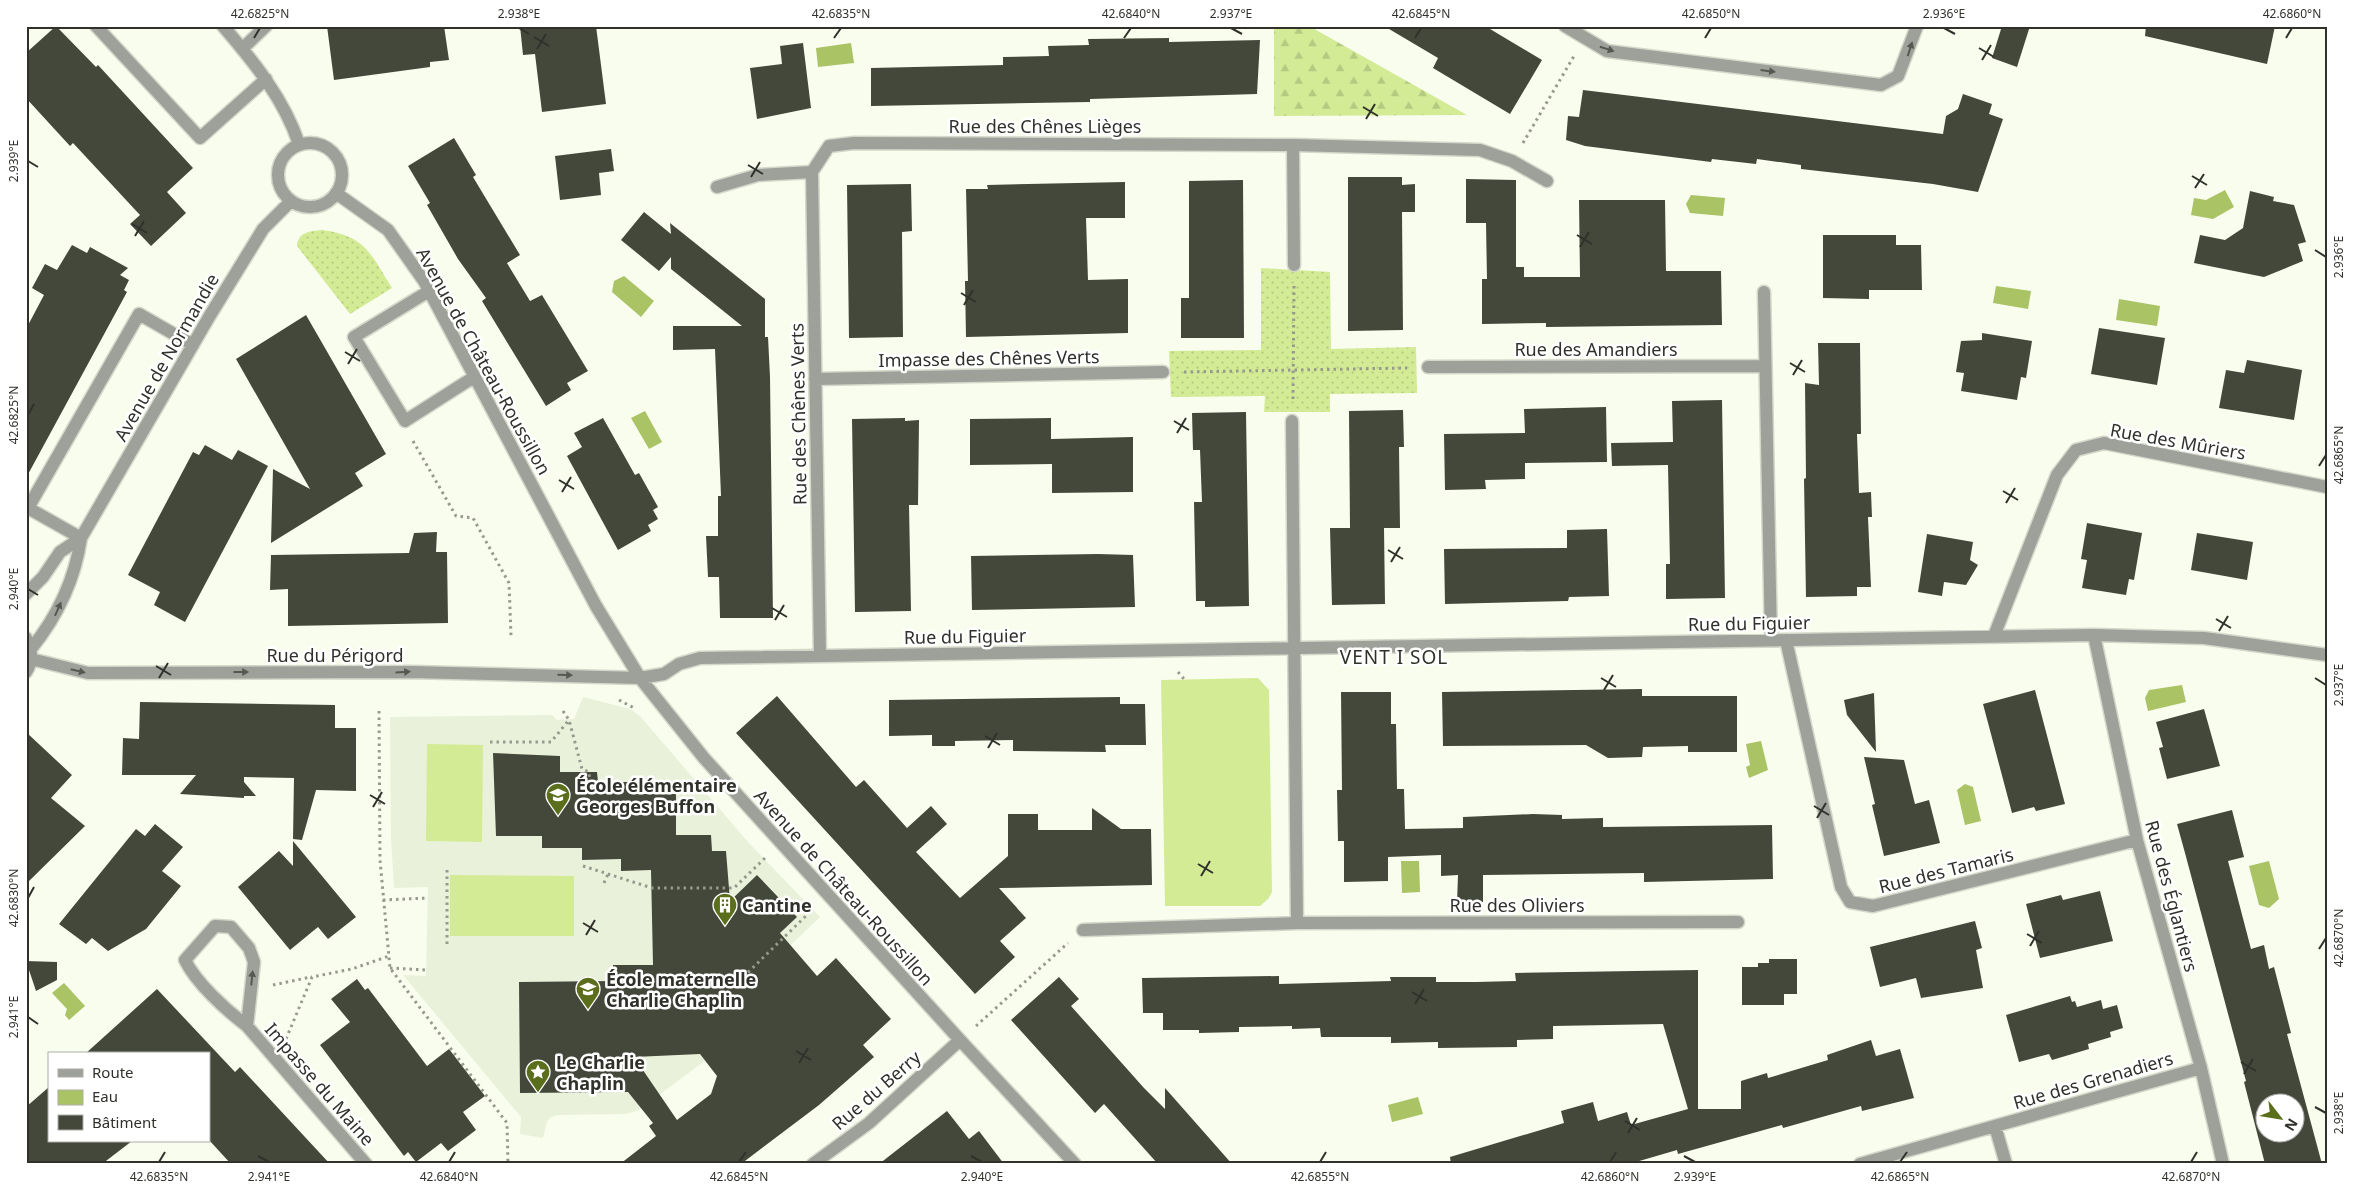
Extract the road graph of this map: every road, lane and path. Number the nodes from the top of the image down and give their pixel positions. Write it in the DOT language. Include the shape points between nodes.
graph roads {
  1 [pos="96,26"];
  2 [pos="223,26"];
  3 [pos="266,26"];
  4 [pos="1565,26"];
  5 [pos="1917,26"];
  6 [pos="242,48"];
  7 [pos="1574,55"];
  8 [pos="266,79"];
  9 [pos="299,144"];
  10 [pos="1293,145"];
  11 [pos="1522,146"];
  12 [pos="812,172"];
  13 [pos="1547,181"];
  14 [pos="717,187"];
  15 [pos="336,193"];
  16 [pos="290,201"];
  17 [pos="1294,265"];
  18 [pos="429,291"];
  19 [pos="1764,292"];
  20 [pos="193,345"];
  21 [pos="1764,366"];
  22 [pos="1428,367"];
  23 [pos="1295,371"];
  24 [pos="1163,372"];
  25 [pos="474,377"];
  26 [pos="815,379"];
  27 [pos="406,421"];
  28 [pos="1292,421"];
  29 [pos="2327,487"];
  30 [pos="81,538"];
  31 [pos="26,594"];
  32 [pos="2094,635"];
  33 [pos="511,636"];
  34 [pos="1994,636"];
  35 [pos="1771,640"];
  36 [pos="1786,640"];
  37 [pos="1294,648"];
  38 [pos="29,649"];
  39 [pos="2327,655"];
  40 [pos="820,656"];
  41 [pos="26,672"];
  42 [pos="640,678"];
  43 [pos="563,710"];
  44 [pos="379,711"];
  45 [pos="569,720"];
  46 [pos="490,742"];
  47 [pos="590,782"];
  48 [pos="2137,840"];
  49 [pos="768,856"];
  50 [pos="447,866"];
  51 [pos="584,866"];
  52 [pos="608,874"];
  53 [pos="604,883"];
  54 [pos="428,898"];
  55 [pos="383,900"];
  56 [pos="816,906"];
  57 [pos="1738,922"];
  58 [pos="1297,923"];
  59 [pos="1083,930"];
  60 [pos="447,944"];
  61 [pos="389,956"];
  62 [pos="390,968"];
  63 [pos="426,970"];
  64 [pos="312,977"];
  65 [pos="734,986"];
  66 [pos="251,989"];
  67 [pos="247,1026"];
  68 [pos="960,1040"];
  69 [pos="277,1062"];
  70 [pos="2201,1068"];
  71 [pos="1995,1126"];
  72 [pos="366,1164"];
  73 [pos="508,1164"];
  74 [pos="813,1164"];
  75 [pos="1075,1164"];
  76 [pos="1860,1164"];
  77 [pos="2006,1164"];
  78 [pos="2224,1164"];
  1 -- 8 [label="street" via="200,138"];
  2 -- 6 [label="street"];
  3 -- 6 [label="street"];
  4 -- 5 [label="street, one-way" via="1607,51 1881,85 1898,76"];
  6 -- 8 [label="street"];
  7 -- 11 [label="path"];
  8 -- 9 [label="street" via="292,123"];
  9 -- 15 [label="street" via="320,144 335,156 342,174"];
  9 -- 16 [label="street" via="284,156 279,165 279,185"];
  10 -- 12 [label="street, Rue des Chênes Lièges" via="854,143 829,146"];
  10 -- 13 [label="street, Rue des Chênes Lièges" via="1480,150 1512,161"];
  10 -- 17 [label="street"];
  12 -- 14 [label="street" via="758,175"];
  12 -- 26 [label="street, Rue des Chênes Verts"];
  15 -- 16 [label="street" via="320,206 304,206"];
  15 -- 18 [label="street, Avenue de Château-Roussillon" via="388,230"];
  16 -- 20 [label="street, Avenue de Normandie" via="263,229"];
  17 -- 23 [label="path"];
  18 -- 25 [label="street, Avenue de Château-Roussillon"];
  18 -- 27 [label="street" via="354,337"];
  19 -- 21 [label="street"];
  20 -- 30 [label="street, Avenue de Normandie"];
  20 -- 30 [label="street" via="139,314 28,508"];
  21 -- 22 [label="street, Rue des Amandiers"];
  21 -- 35 [label="street"];
  22 -- 23 [label="path"];
  23 -- 24 [label="path"];
  23 -- 28 [label="path"];
  24 -- 26 [label="street, Impasse des Chênes Verts"];
  25 -- 27 [label="street"];
  25 -- 42 [label="street, Avenue de Château-Roussillon" via="596,606"];
  26 -- 40 [label="street, Rue des Chênes Verts"];
  27 -- 33 [label="path" via="412,439 456,516 474,518 509,583"];
  28 -- 37 [label="street"];
  29 -- 34 [label="street, Rue des Mûriers" via="2104,443 2076,450 2057,475"];
  30 -- 31 [label="street, Avenue de Normandie" via="60,552 43,577"];
  38 -- 30 [label="street, Avenue de Normandie, one-way" via="51,623 78,563"];
  32 -- 34 [label="street, Rue du Figuier"];
  32 -- 39 [label="street, Rue du Figuier" via="2204,638"];
  32 -- 48 [label="street, Rue des Églantiers"];
  34 -- 36 [label="street, Rue du Figuier"];
  35 -- 36 [label="street, Rue du Figuier"];
  35 -- 37 [label="street, Rue du Figuier"];
  36 -- 48 [label="street, Rue des Tamaris" via="1842,888 1850,902 1873,906"];
  37 -- 40 [label="street, Rue du Figuier"];
  37 -- 58 [label="street"];
  38 -- 41 [label="street, Avenue de Normandie"];
  38 -- 42 [label="street, Rue du Périgord, one-way" via="88,673 520,673"];
  40 -- 42 [label="street, Rue du Figuier" via="700,658 679,664 664,674"];
  42 -- 68 [label="street, Avenue de Château-Roussillon" via="691,744"];
  43 -- 45 [label="path"];
  44 -- 55 [label="path"];
  45 -- 46 [label="path" via="552,742"];
  45 -- 47 [label="path" via="582,769 589,772"];
  48 -- 70 [label="street, Rue des Églantiers"];
  49 -- 52 [label="path" via="734,888 652,888"];
  50 -- 60 [label="path"];
  51 -- 52 [label="path"];
  52 -- 53 [label="path"];
  54 -- 55 [label="path"];
  55 -- 61 [label="path"];
  56 -- 65 [label="path"];
  57 -- 58 [label="street, Rue des Oliviers"];
  58 -- 59 [label="street, Rue des Oliviers"];
  59 -- 68 [label="path"];
  61 -- 62 [label="path"];
  61 -- 64 [label="path" via="352,969"];
  62 -- 63 [label="path"];
  62 -- 73 [label="path" via="507,1123"];
  64 -- 66 [label="path"];
  64 -- 69 [label="path"];
  66 -- 67 [label="street, Impasse du Maine"];
  66 -- 67 [label="street, Impasse du Maine, one-way" via="254,962 249,948 231,927 215,926 185,960 190,970 233,1016"];
  67 -- 69 [label="street, Impasse du Maine"];
  68 -- 74 [label="street, Rue du Berry" via="868,1123"];
  68 -- 75 [label="street, Avenue de Château-Roussillon"];
  69 -- 72 [label="street, Impasse du Maine"];
  70 -- 71 [label="street, Rue des Grenadiers"];
  70 -- 78 [label="street, Rue des Églantiers"];
  71 -- 76 [label="street, Rue des Grenadiers"];
  71 -- 77 [label="street, Rue des Grenadiers"];
}
